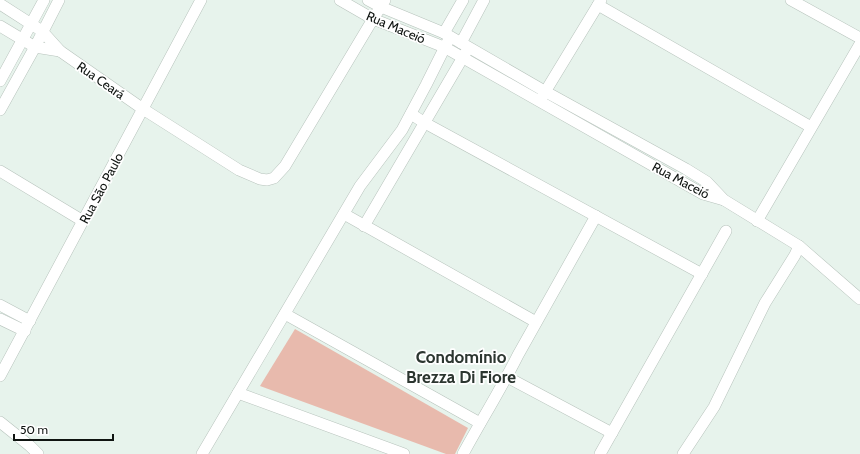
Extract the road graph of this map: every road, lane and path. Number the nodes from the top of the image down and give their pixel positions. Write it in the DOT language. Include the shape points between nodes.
graph roads {
  1 [pos="44,0"];
  2 [pos="59,0"];
  3 [pos="201,0"];
  4 [pos="340,0"];
  5 [pos="368,0"];
  6 [pos="463,0"];
  7 [pos="484,0"];
  8 [pos="791,0"];
  9 [pos="599,2"];
  10 [pos="0,4"];
  11 [pos="383,4"];
  12 [pos="373,19"];
  13 [pos="30,24"];
  14 [pos="0,26"];
  15 [pos="42,31"];
  16 [pos="447,35"];
  17 [pos="860,38"];
  18 [pos="22,39"];
  19 [pos="860,44"];
  20 [pos="465,45"];
  21 [pos="35,47"];
  22 [pos="444,47"];
  23 [pos="60,51"];
  24 [pos="462,57"];
  25 [pos="0,82"];
  26 [pos="12,90"];
  27 [pos="542,97"];
  28 [pos="143,109"];
  29 [pos="0,110"];
  30 [pos="411,114"];
  31 [pos="425,123"];
  32 [pos="811,127"];
  33 [pos="0,171"];
  34 [pos="344,214"];
  35 [pos="596,216"];
  36 [pos="83,221"];
  37 [pos="757,221"];
  38 [pos="364,226"];
  39 [pos="726,231"];
  40 [pos="799,246"];
  41 [pos="702,274"];
  42 [pos="860,299"];
  43 [pos="0,306"];
  44 [pos="285,314"];
  45 [pos="0,319"];
  46 [pos="30,321"];
  47 [pos="536,322"];
  48 [pos="25,331"];
  49 [pos="0,376"];
  50 [pos="506,378"];
  51 [pos="238,393"];
  52 [pos="0,422"];
  53 [pos="480,423"];
  54 [pos="612,433"];
  55 [pos="38,454"];
  56 [pos="202,454"];
  57 [pos="404,454"];
  58 [pos="463,454"];
  59 [pos="600,454"];
  60 [pos="683,454"];
  1 -- 13 [label="street"];
  2 -- 15 [label="street"];
  3 -- 28 [label="street, Rua São Paulo"];
  4 -- 12 [label="street, Rua Maceió"];
  5 -- 11 [label="street, Rua Maceió"];
  6 -- 16 [label="street"];
  7 -- 20 [label="street"];
  8 -- 17 [label="street"];
  9 -- 27 [label="street"];
  9 -- 32 [label="street"];
  10 -- 13 [label="street, Rua Ceará"];
  11 -- 12 [label="street"];
  11 -- 16 [label="street, Rua Maceió"];
  12 -- 22 [label="street, Rua Maceió"];
  12 -- 28 [label="street, Rua Ceará" via="285,166 274,178 260,179 238,170"];
  13 -- 15 [label="street, Rua Ceará"];
  13 -- 18 [label="street"];
  14 -- 18 [label="street, Rua Ceará"];
  15 -- 21 [label="street"];
  15 -- 23 [label="street, Rua Ceará"];
  16 -- 20 [label="street, Rua Maceió"];
  16 -- 22 [label="street"];
  18 -- 21 [label="street, Rua Ceará"];
  18 -- 25 [label="street"];
  19 -- 32 [label="street"];
  20 -- 24 [label="street"];
  20 -- 27 [label="street, Rua Maceió"];
  21 -- 23 [label="street, Rua Ceará"];
  21 -- 26 [label="street"];
  22 -- 24 [label="street, Rua Maceió"];
  22 -- 30 [label="street"];
  23 -- 28 [label="street, Rua Ceará"];
  24 -- 27 [label="street, Rua Maceió"];
  24 -- 31 [label="street"];
  25 -- 26 [label="street"];
  26 -- 29 [label="street"];
  27 -- 37 [label="street, Rua Maceió" via="686,169 707,182 724,200"];
  28 -- 36 [label="street, Rua São Paulo"];
  30 -- 31 [label="street"];
  30 -- 34 [label="street" via="360,186"];
  31 -- 35 [label="street"];
  31 -- 38 [label="street"];
  32 -- 37 [label="street"];
  33 -- 36 [label="street"];
  34 -- 38 [label="street"];
  34 -- 44 [label="street"];
  35 -- 41 [label="street"];
  35 -- 47 [label="street"];
  36 -- 46 [label="street, Rua São Paulo"];
  37 -- 40 [label="street, Rua Maceió"];
  38 -- 47 [label="street"];
  39 -- 41 [label="street"];
  40 -- 42 [label="street, Rua Maceió"];
  40 -- 60 [label="street" via="766,303 714,407"];
  41 -- 54 [label="street"];
  43 -- 46 [label="street"];
  44 -- 51 [label="street"];
  44 -- 53 [label="street"];
  45 -- 48 [label="street"];
  46 -- 48 [label="street, Rua São Paulo"];
  47 -- 50 [label="street"];
  48 -- 49 [label="street, Rua São Paulo"];
  50 -- 53 [label="street"];
  50 -- 54 [label="street"];
  51 -- 56 [label="street"];
  51 -- 57 [label="street"];
  52 -- 55 [label="street"];
  53 -- 58 [label="street"];
  54 -- 59 [label="street"];
}
